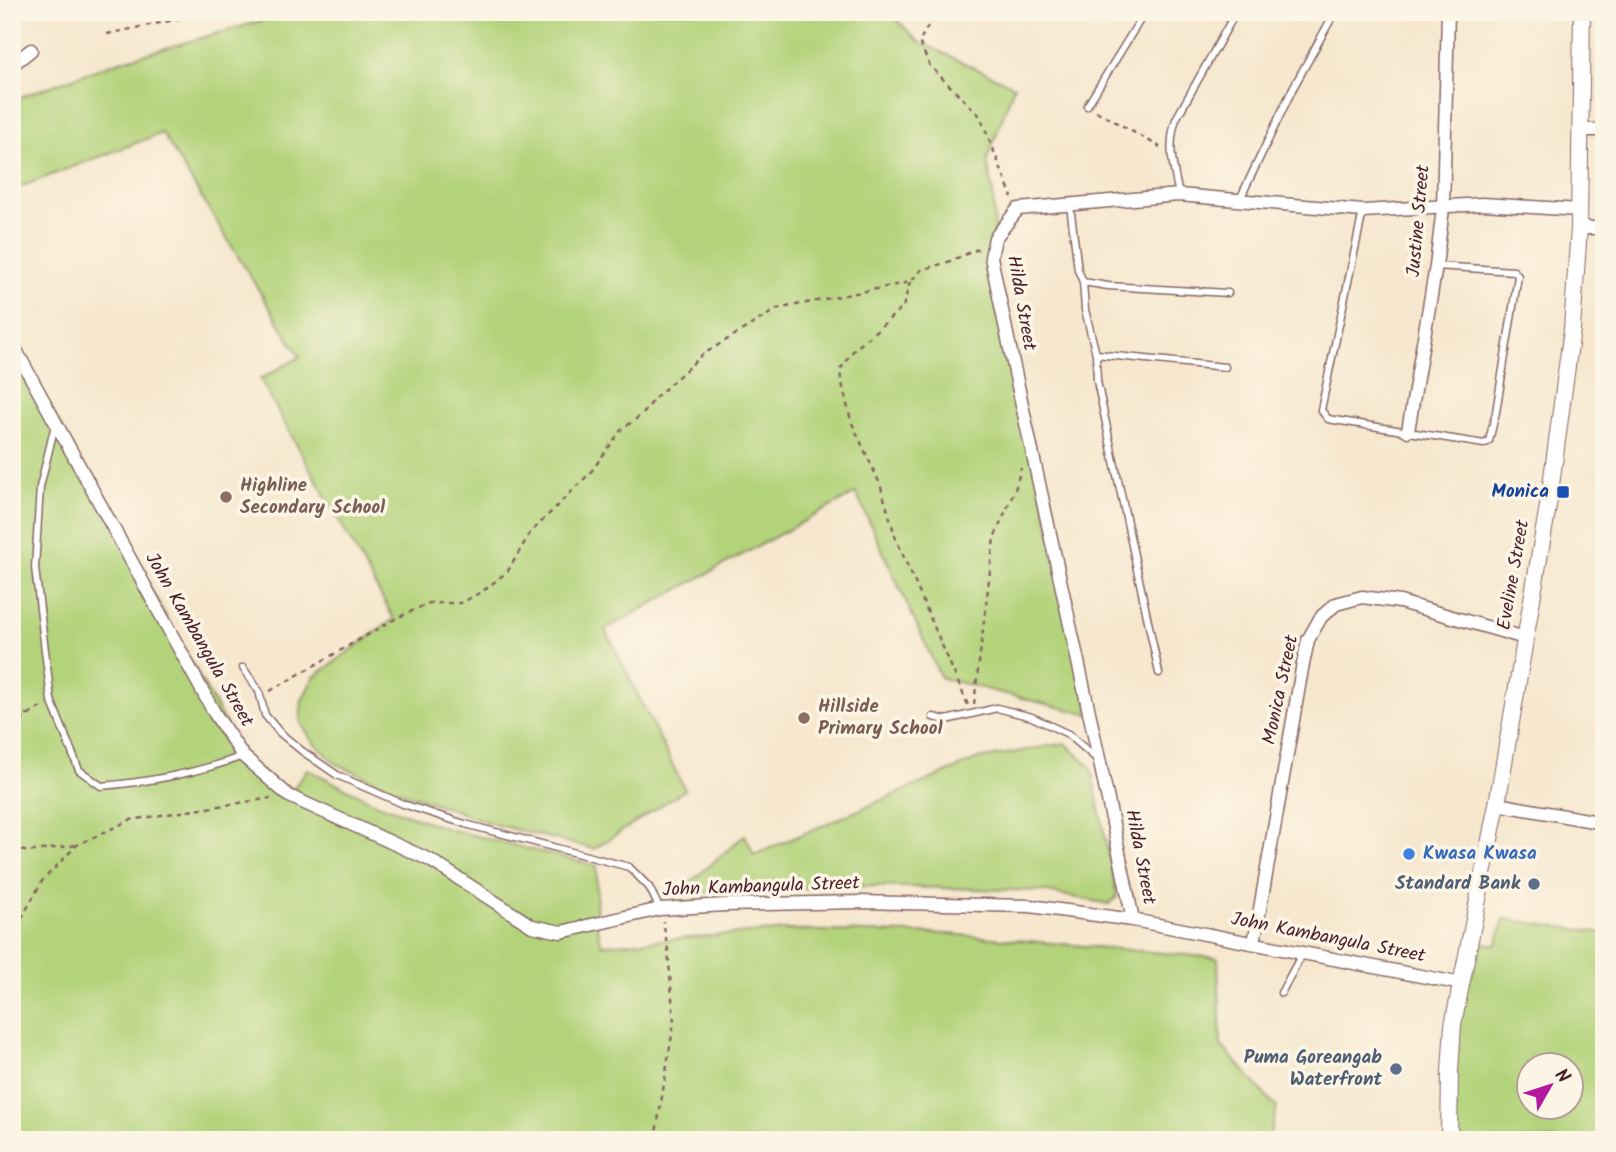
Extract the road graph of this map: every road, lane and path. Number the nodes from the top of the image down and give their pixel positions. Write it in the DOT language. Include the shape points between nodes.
graph roads {
  1 [pos="212,12"];
  2 [pos="1145,12"];
  3 [pos="1236,12"];
  4 [pos="1335,12"];
  5 [pos="1448,12"];
  6 [pos="1582,12"];
  7 [pos="935,14"];
  8 [pos="107,34"];
  9 [pos="31,50"];
  10 [pos="12,65"];
  11 [pos="1087,106"];
  12 [pos="1604,130"];
  13 [pos="1580,131"];
  14 [pos="1170,153"];
  15 [pos="1180,195"];
  16 [pos="1240,199"];
  17 [pos="1070,203"];
  18 [pos="1443,208"];
  19 [pos="1018,209"];
  20 [pos="1579,210"];
  21 [pos="1363,211"];
  22 [pos="1579,228"];
  23 [pos="1604,228"];
  24 [pos="995,238"];
  25 [pos="1436,266"];
  26 [pos="910,282"];
  27 [pos="1083,282"];
  28 [pos="1228,293"];
  29 [pos="12,343"];
  30 [pos="1096,354"];
  31 [pos="1225,367"];
  32 [pos="56,422"];
  33 [pos="1408,431"];
  34 [pos="1028,441"];
  35 [pos="1525,638"];
  36 [pos="243,668"];
  37 [pos="1159,673"];
  38 [pos="261,696"];
  39 [pos="12,699"];
  40 [pos="51,700"];
  41 [pos="972,714"];
  42 [pos="28,716"];
  43 [pos="933,718"];
  44 [pos="12,726"];
  45 [pos="243,756"];
  46 [pos="1102,764"];
  47 [pos="289,796"];
  48 [pos="1497,804"];
  49 [pos="1604,823"];
  50 [pos="77,845"];
  51 [pos="12,846"];
  52 [pos="660,909"];
  53 [pos="1133,920"];
  54 [pos="12,936"];
  55 [pos="1254,943"];
  56 [pos="1301,954"];
  57 [pos="1462,984"];
  58 [pos="1281,993"];
  59 [pos="655,1140"];
  60 [pos="1449,1140"];
  1 -- 8 [label="path"];
  2 -- 11 [label="lane"];
  3 -- 14 [label="lane" via="1176,119"];
  4 -- 16 [label="lane"];
  5 -- 18 [label="street, Justine Street"];
  6 -- 13 [label="street, Eveline Street"];
  7 -- 19 [label="path" via="919,42 930,66 980,116"];
  9 -- 10 [label="street"];
  11 -- 14 [label="path"];
  12 -- 13 [label="street"];
  13 -- 20 [label="street, Eveline Street"];
  14 -- 15 [label="lane"];
  15 -- 16 [label="street"];
  15 -- 17 [label="street"];
  16 -- 21 [label="street"];
  17 -- 19 [label="street"];
  17 -- 27 [label="lane"];
  18 -- 20 [label="street" via="1483,204"];
  18 -- 21 [label="street"];
  18 -- 25 [label="street, Justine Street"];
  19 -- 24 [label="street, Hilda Street"];
  20 -- 22 [label="street, Eveline Street"];
  21 -- 33 [label="lane" via="1321,410 1328,419"];
  22 -- 23 [label="street"];
  22 -- 35 [label="street, Eveline Street" via="1572,329"];
  24 -- 26 [label="path" via="971,253 921,270"];
  24 -- 34 [label="street, Hilda Street" via="991,257"];
  25 -- 33 [label="street, Justine Street"];
  25 -- 33 [label="lane" via="1518,274 1496,412 1485,444"];
  26 -- 38 [label="path" via="777,309 702,355 622,429 590,473 530,533 508,571 483,591 461,603 429,603 395,619"];
  26 -- 41 [label="path" via="903,307 853,351 840,370 841,379 851,421 880,484 896,539"];
  27 -- 28 [label="lane"];
  27 -- 30 [label="lane"];
  29 -- 32 [label="street, John Kambangula Street"];
  30 -- 31 [label="lane"];
  30 -- 37 [label="lane" via="1097,381"];
  32 -- 40 [label="lane" via="40,487 35,568"];
  32 -- 45 [label="street, John Kambangula Street" via="215,714"];
  34 -- 41 [label="path" via="1015,490 994,538"];
  34 -- 46 [label="street, Hilda Street"];
  35 -- 48 [label="street, Eveline Street"];
  35 -- 55 [label="street, Monica Street" via="1400,602 1362,597 1336,604 1321,617 1308,640 1302,669"];
  36 -- 38 [label="lane"];
  38 -- 52 [label="lane" via="265,715 280,733 337,775 465,824 629,867 649,887"];
  39 -- 42 [label="path"];
  40 -- 42 [label="path"];
  40 -- 45 [label="lane" via="79,770 101,786 211,768"];
  41 -- 43 [label="lane"];
  41 -- 46 [label="lane" via="997,708 1032,717 1068,734"];
  42 -- 44 [label="path"];
  45 -- 47 [label="street, John Kambangula Street"];
  46 -- 53 [label="street, Hilda Street"];
  47 -- 50 [label="path" via="130,820"];
  47 -- 52 [label="street, John Kambangula Street" via="430,860 532,926 561,932"];
  48 -- 49 [label="street"];
  48 -- 57 [label="street, Eveline Street"];
  50 -- 51 [label="path" via="27,852"];
  50 -- 54 [label="path" via="42,881"];
  52 -- 53 [label="street, John Kambangula Street" via="941,903 1030,906"];
  52 -- 59 [label="path" via="674,1022"];
  53 -- 55 [label="street, John Kambangula Street"];
  55 -- 56 [label="street, John Kambangula Street"];
  56 -- 57 [label="street, John Kambangula Street"];
  56 -- 58 [label="lane"];
  57 -- 60 [label="street, Eveline Street" via="1453,1025"];
}
